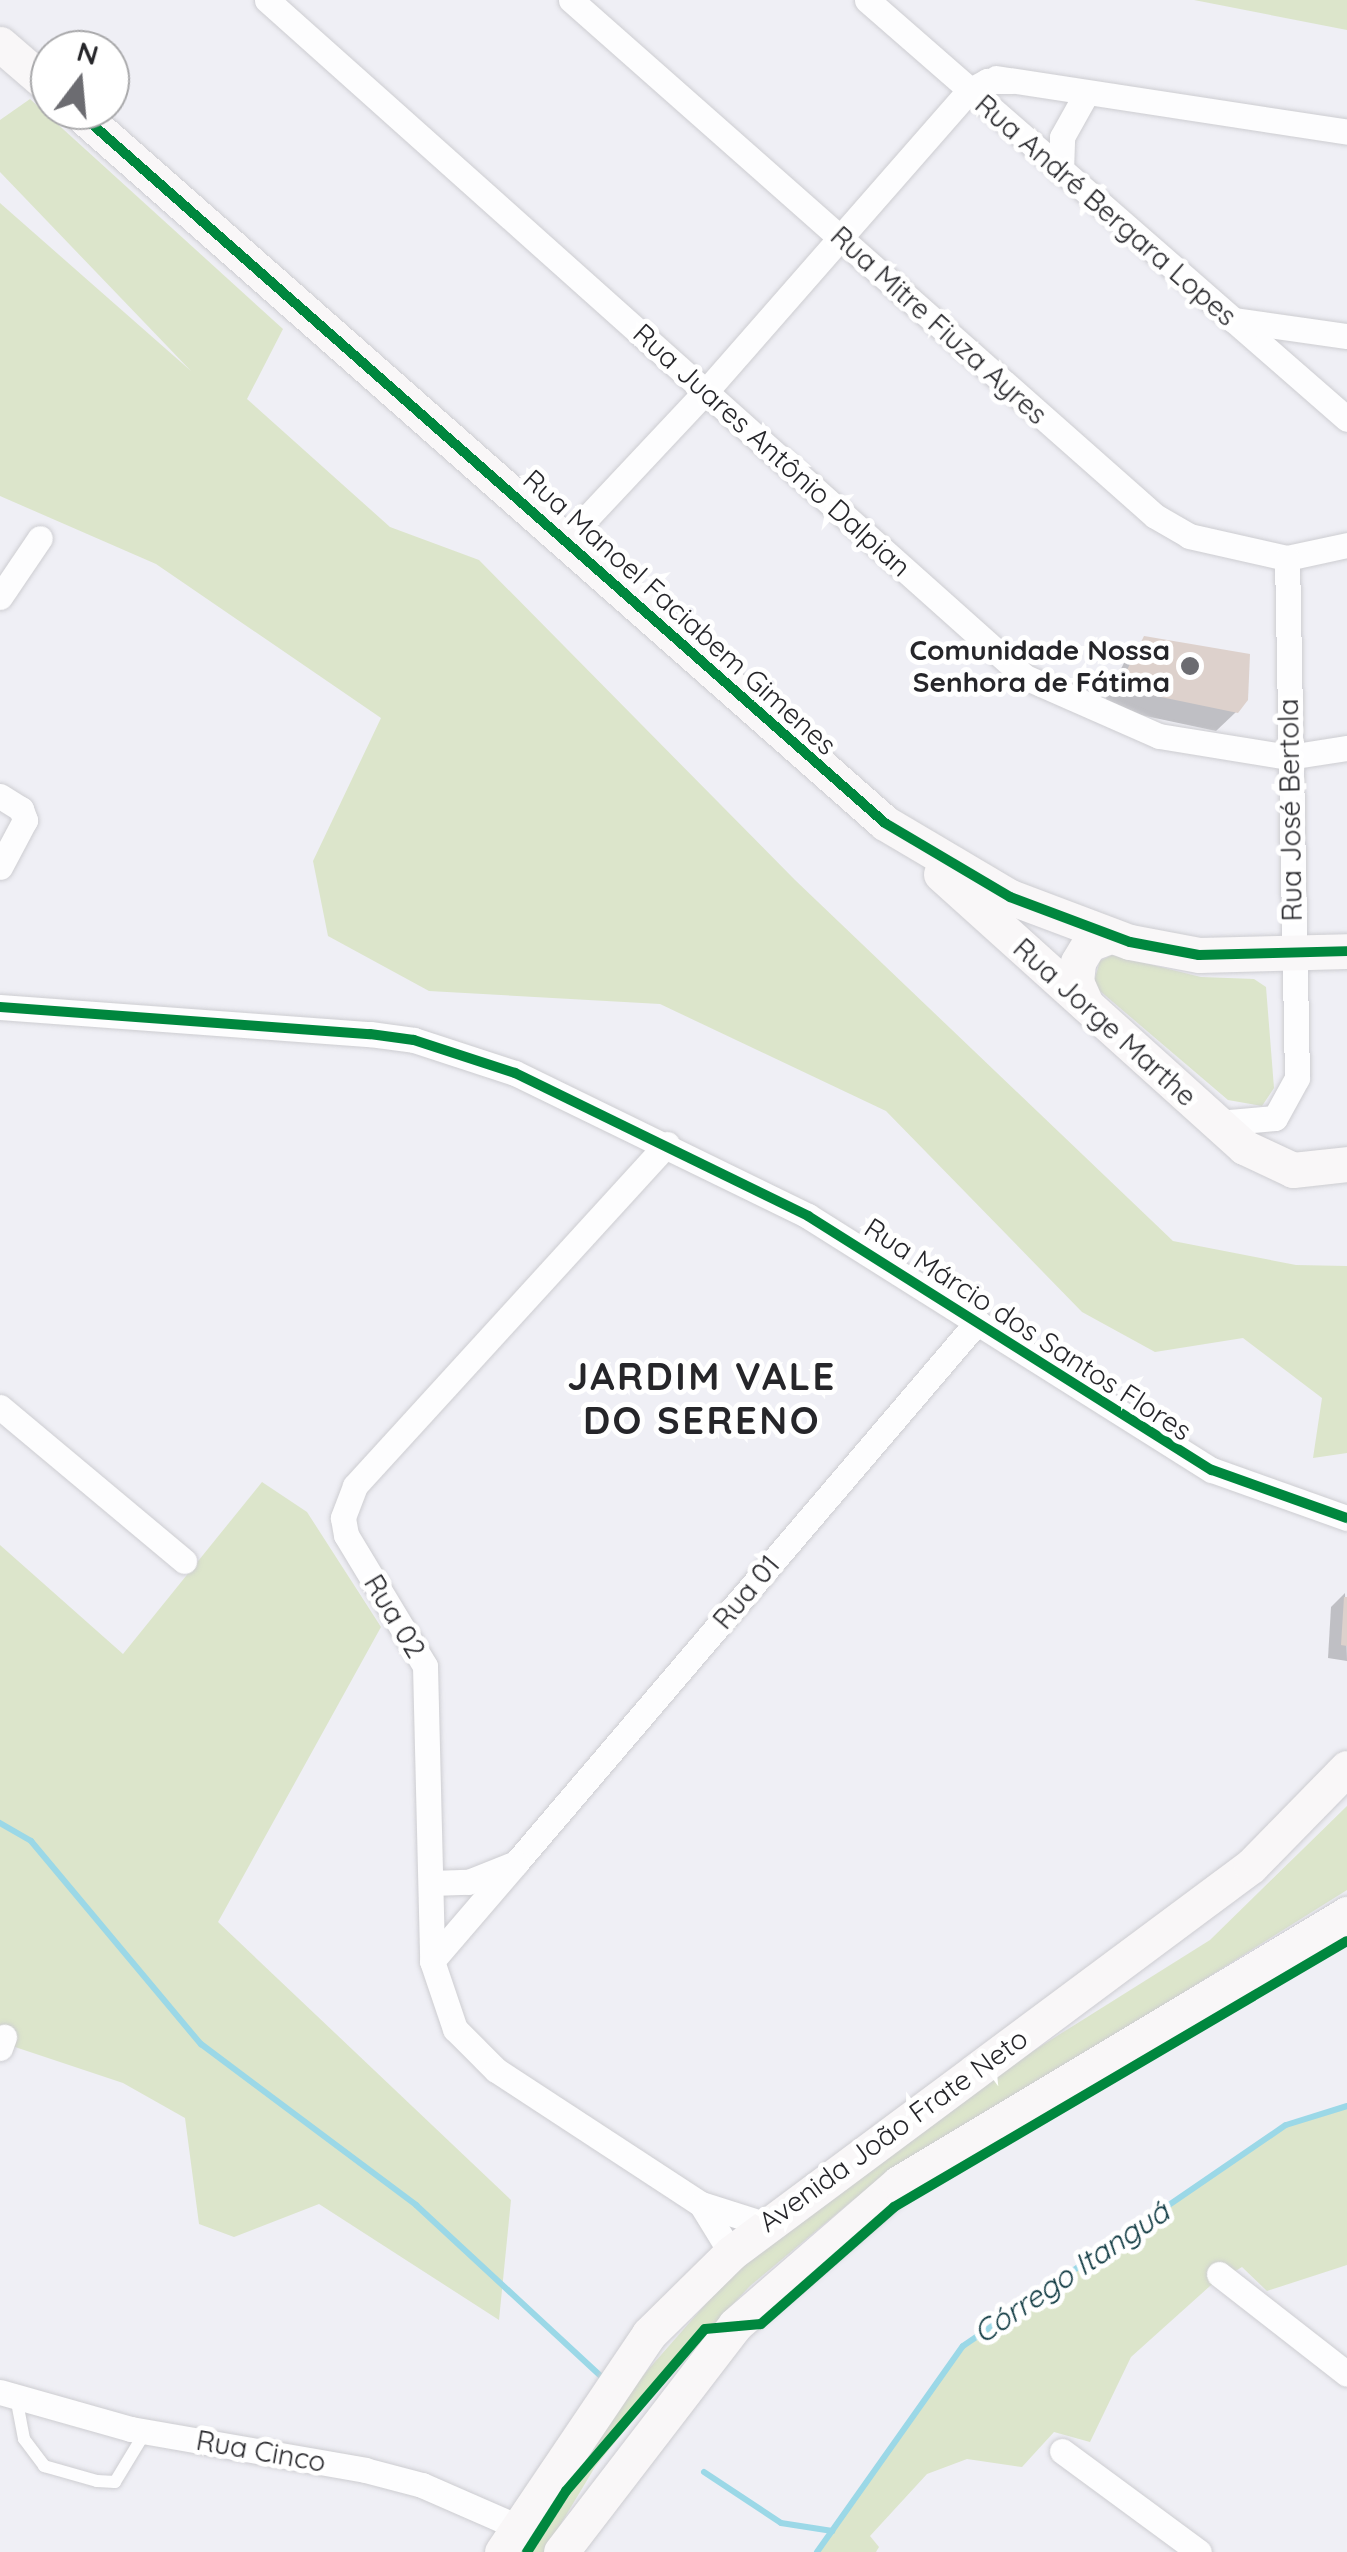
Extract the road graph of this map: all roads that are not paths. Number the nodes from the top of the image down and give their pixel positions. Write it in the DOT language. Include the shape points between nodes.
graph roads {
  1 [pos="267,0"];
  2 [pos="572,0"];
  3 [pos="867,0"];
  4 [pos="1,45"];
  5 [pos="935,61"];
  6 [pos="30,70"];
  7 [pos="1012,81"];
  8 [pos="969,91"];
  9 [pos="1086,94"];
  10 [pos="99,130"];
  11 [pos="1347,132"];
  12 [pos="1061,171"];
  13 [pos="839,237"];
  14 [pos="1232,320"];
  15 [pos="1347,336"];
  16 [pos="707,390"];
  17 [pos="1347,419"];
  18 [pos="40,538"];
  19 [pos="567,539"];
  20 [pos="1347,545"];
  21 [pos="1287,558"];
  22 [pos="0,597"];
  23 [pos="1347,748"];
  24 [pos="1289,757"];
  25 [pos="0,796"];
  26 [pos="885,823"];
  27 [pos="0,867"];
  28 [pos="1110,936"];
  29 [pos="1347,950"];
  30 [pos="1292,956"];
  31 [pos="1086,1004"];
  32 [pos="0,1007"];
  33 [pos="1218,1123"];
  34 [pos="667,1144"];
  35 [pos="1347,1164"];
  36 [pos="977,1322"];
  37 [pos="0,1407"];
  38 [pos="1347,1518"];
  39 [pos="184,1561"];
  40 [pos="1347,1768"];
  41 [pos="516,1863"];
  42 [pos="431,1882"];
  43 [pos="1347,1914"];
  44 [pos="432,1960"];
  45 [pos="700,2204"];
  46 [pos="764,2224"];
  47 [pos="731,2253"];
  48 [pos="1219,2274"];
  49 [pos="1347,2374"];
  50 [pos="8,2395"];
  51 [pos="146,2431"];
  52 [pos="1062,2451"];
  53 [pos="509,2539"];
  54 [pos="561,2552"];
  55 [pos="1199,2552"];
  1 -- 16 [label="street, Rua Juares Antônio Dalpian"];
  2 -- 13 [label="street, Rua Mitre Fiuza Ayres"];
  3 -- 5 [label="street, Rua André Bergara Lopes"];
  4 -- 6 [label="street"];
  5 -- 7 [label="street"];
  5 -- 8 [label="street, Rua André Bergara Lopes"];
  7 -- 8 [label="street" via="987,81"];
  7 -- 9 [label="street"];
  8 -- 12 [label="street, Rua André Bergara Lopes"];
  8 -- 13 [label="street"];
  9 -- 11 [label="street"];
  9 -- 12 [label="street" via="1062,137"];
  10 -- 19 [label="street, Rua Manoel Faciabem Gimenes"];
  12 -- 14 [label="street, Rua André Bergara Lopes"];
  13 -- 16 [label="street"];
  13 -- 21 [label="street, Rua Mitre Fiuza Ayres" via="1154,516 1189,536"];
  14 -- 15 [label="street"];
  14 -- 17 [label="street, Rua André Bergara Lopes"];
  16 -- 19 [label="street"];
  16 -- 24 [label="street, Rua Juares Antônio Dalpian" via="1025,677 1159,736"];
  18 -- 22 [label="street"];
  19 -- 26 [label="street, Rua Manoel Faciabem Gimenes"];
  20 -- 21 [label="street, Rua Mitre Fiuza Ayres"];
  21 -- 24 [label="street, Rua José Bertola"];
  23 -- 24 [label="street, Rua Juares Antônio Dalpian"];
  24 -- 30 [label="street, Rua José Bertola"];
  25 -- 27 [label="street" via="21,809 25,820"];
  26 -- 28 [label="street, Rua Manoel Faciabem Gimenes" via="1010,897"];
  26 -- 31 [label="street, Rua Jorge Marthe"];
  28 -- 30 [label="street, Rua Manoel Faciabem Gimenes" via="1199,955"];
  28 -- 31 [label="street" via="1090,944 1078,962 1076,982"];
  29 -- 30 [label="street, Rua Manoel Faciabem Gimenes"];
  30 -- 33 [label="street, Rua José Bertola" via="1297,1078 1286,1105 1265,1122"];
  31 -- 33 [label="street, Rua Jorge Marthe"];
  32 -- 34 [label="street, Rua Márcio dos Santos Flores" via="414,1040 515,1073"];
  33 -- 35 [label="street, Rua Jorge Marthe" via="1244,1146 1294,1170"];
  34 -- 36 [label="street, Rua Márcio dos Santos Flores" via="808,1216"];
  34 -- 42 [label="street, Rua 02" via="371,1468 347,1503 346,1535 413,1636 425,1666"];
  36 -- 38 [label="street, Rua Márcio dos Santos Flores" via="1212,1470"];
  36 -- 41 [label="street, Rua 01"];
  37 -- 39 [label="street"];
  40 -- 46 [label="street, Avenida João Frate Neto" via="1252,1866"];
  41 -- 42 [label="street, Rua 01" via="468,1882"];
  41 -- 44 [label="street, Rua 01"];
  42 -- 44 [label="street, Rua 02"];
  43 -- 54 [label="street, Avenida João Frate Neto" via="899,2183 734,2326"];
  44 -- 45 [label="street, Rua 02" via="444,2004 474,2052"];
  45 -- 46 [label="street, Rua 02"];
  45 -- 47 [label="street, Rua 02"];
  46 -- 47 [label="street, Avenida João Frate Neto"];
  47 -- 53 [label="street, Avenida João Frate Neto" via="649,2334"];
  48 -- 49 [label="street"];
  50 -- 51 [label="street, Rua Cinco"];
  50 -- 51 [label="lane" via="24,2439 44,2466 97,2482 115,2482"];
  51 -- 53 [label="street, Rua Cinco" via="422,2486"];
  52 -- 55 [label="street"];
}
